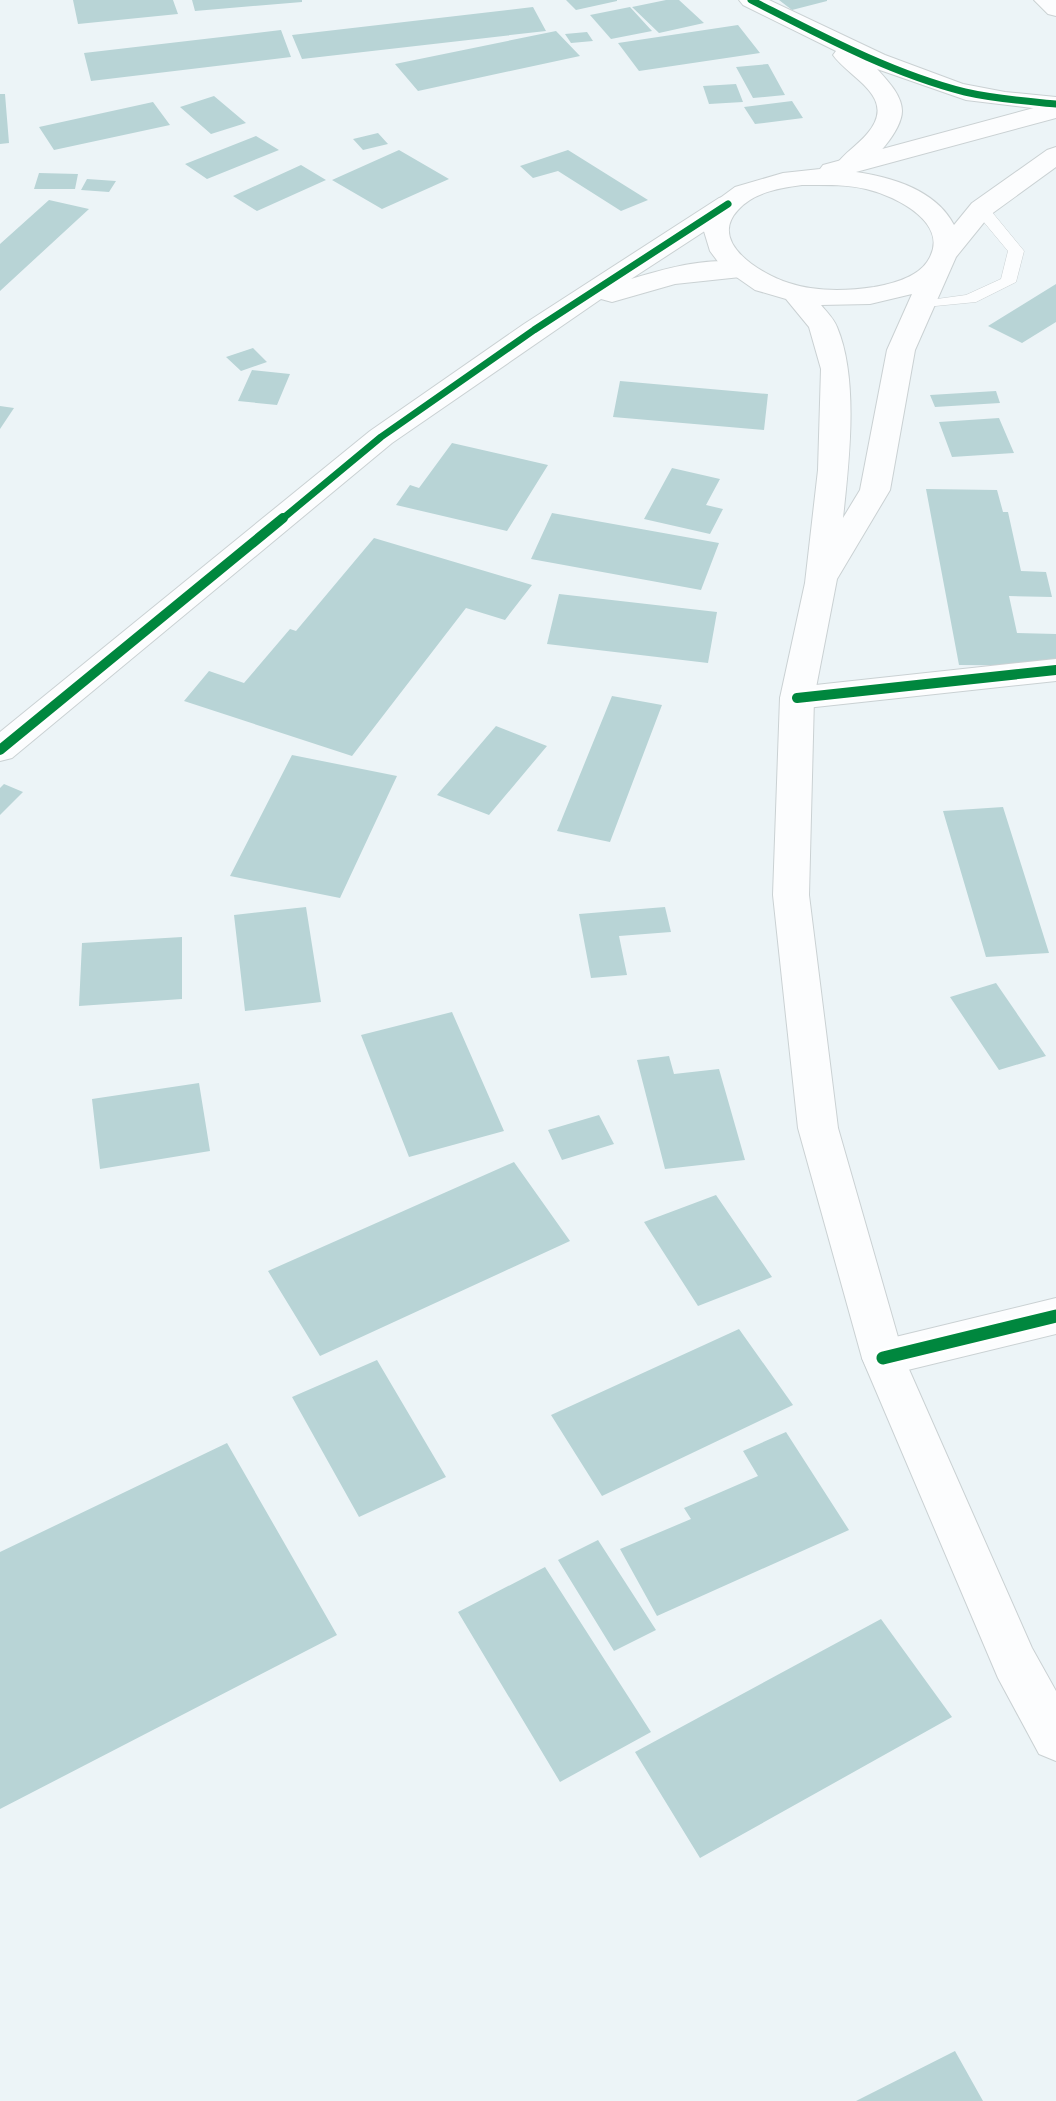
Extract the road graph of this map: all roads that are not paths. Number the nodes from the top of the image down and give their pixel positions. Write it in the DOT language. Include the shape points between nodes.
graph roads {
  1 [pos="751,0"];
  2 [pos="1046,0"];
  3 [pos="1056,9"];
  4 [pos="818,34"];
  5 [pos="1056,104"];
  6 [pos="1056,110"];
  7 [pos="1056,155"];
  8 [pos="849,165"];
  9 [pos="802,177"];
  10 [pos="729,204"];
  11 [pos="981,209"];
  12 [pos="942,259"];
  13 [pos="740,270"];
  14 [pos="795,293"];
  15 [pos="920,305"];
  16 [pos="534,330"];
  17 [pos="821,583"];
  18 [pos="1056,670"];
  19 [pos="797,698"];
  20 [pos="0,750"];
  21 [pos="1056,1317"];
  22 [pos="883,1359"];
  23 [pos="1056,1738"];
  1 -- 4 [label="main road"];
  2 -- 3 [label="main road"];
  4 -- 5 [label="main road" via="955,89"];
  4 -- 8 [label="main road" via="878,85 891,104 888,126 874,145"];
  6 -- 8 [label="main road"];
  7 -- 11 [label="main road"];
  8 -- 9 [label="main road"];
  9 -- 10 [label="main road" via="748,191"];
  9 -- 12 [label="main road" via="845,178 895,189 919,201 937,216 946,233"];
  10 -- 13 [label="main road" via="718,220 716,237 724,254"];
  10 -- 16 [label="main road"];
  11 -- 12 [label="main road"];
  11 -- 15 [label="lane" via="1016,251 1008,282 970,299"];
  12 -- 14 [label="main road" via="919,281 894,291 829,298"];
  12 -- 15 [label="main road"];
  13 -- 14 [label="main road"];
  13 -- 16 [label="main road" via="700,270 656,279 606,296"];
  14 -- 17 [label="main road" via="823,325 835,369 833,470"];
  15 -- 17 [label="main road" via="901,350 875,490"];
  16 -- 20 [label="main road" via="382,437"];
  17 -- 19 [label="main road"];
  18 -- 19 [label="main road"];
  19 -- 22 [label="main road" via="791,895 818,1128"];
  21 -- 22 [label="main road"];
  22 -- 23 [label="main road" via="1015,1663"];
}
